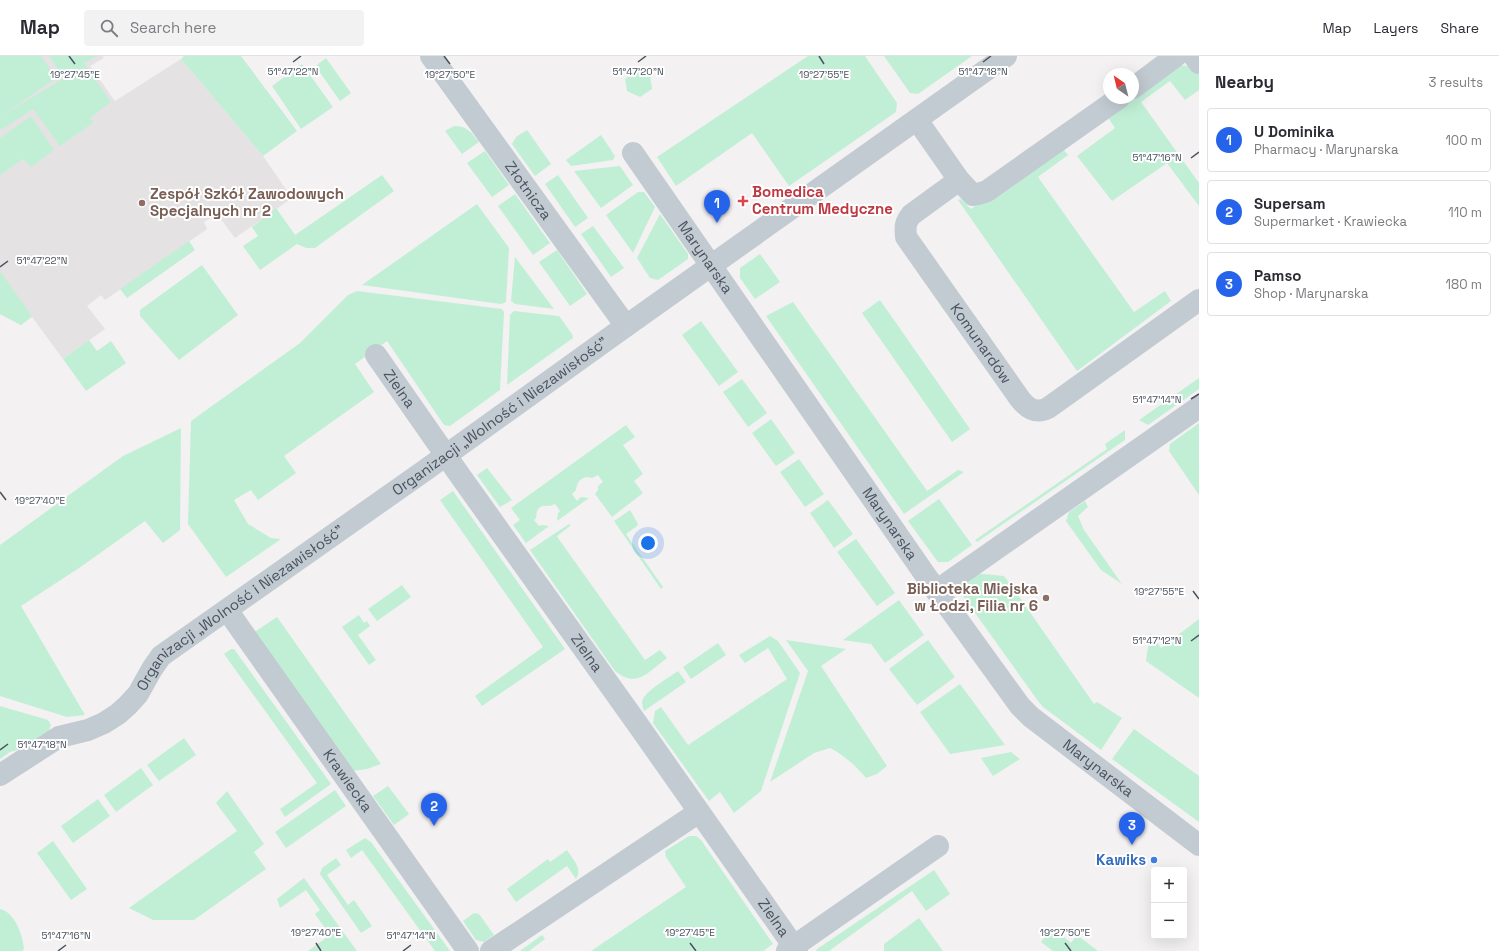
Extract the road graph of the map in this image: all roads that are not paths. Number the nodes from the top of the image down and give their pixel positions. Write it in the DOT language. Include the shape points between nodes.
graph roads {
  1 [pos="431,56"];
  2 [pos="1006,56"];
  3 [pos="1176,56"];
  4 [pos="1194,56"];
  5 [pos="1199,63"];
  6 [pos="1139,84"];
  7 [pos="1110,104"];
  8 [pos="917,120"];
  9 [pos="633,153"];
  10 [pos="959,180"];
  11 [pos="712,265"];
  12 [pos="1199,300"];
  13 [pos="626,326"];
  14 [pos="376,355"];
  15 [pos="1199,407"];
  16 [pos="446,455"];
  17 [pos="936,591"];
  18 [pos="226,610"];
  19 [pos="0,775"];
  20 [pos="698,812"];
  21 [pos="1199,845"];
  22 [pos="938,846"];
  23 [pos="793,950"];
  24 [pos="468,951"];
  25 [pos="491,951"];
  1 -- 13 [label="street, Złotnicza"];
  2 -- 8 [label="street, Organizacji „Wolność i Niezawisłość”"];
  3 -- 6 [label="street"];
  4 -- 5 [label="street"];
  7 -- 10 [label="street" via="987,191 973,195"];
  8 -- 10 [label="street"];
  8 -- 11 [label="street, Organizacji „Wolność i Niezawisłość”"];
  9 -- 11 [label="street, Marynarska"];
  10 -- 12 [label="street, Komunardów" via="911,215 904,227 906,237 1028,408 1036,411 1048,408"];
  11 -- 13 [label="street, Organizacji „Wolność i Niezawisłość”"];
  11 -- 17 [label="street, Marynarska"];
  13 -- 16 [label="street, Organizacji „Wolność i Niezawisłość”"];
  14 -- 16 [label="street, Zielna"];
  15 -- 17 [label="street"];
  16 -- 18 [label="street, Organizacji „Wolność i Niezawisłość”"];
  16 -- 20 [label="street, Zielna"];
  17 -- 21 [label="street, Marynarska" via="1020,706 1031,717"];
  18 -- 19 [label="street, Organizacji „Wolność i Niezawisłość”" via="158,660 138,694 118,714 88,730 59,737"];
  18 -- 24 [label="street, Krawiecka"];
  20 -- 23 [label="street, Zielna"];
  20 -- 25 [label="street"];
  22 -- 23 [label="street"];
}
